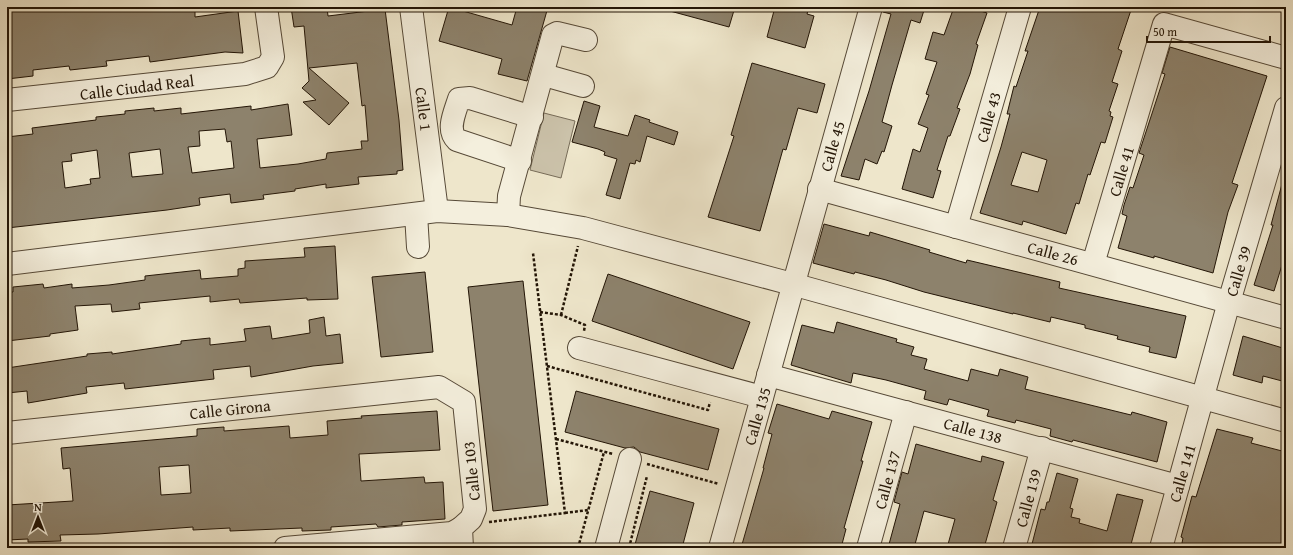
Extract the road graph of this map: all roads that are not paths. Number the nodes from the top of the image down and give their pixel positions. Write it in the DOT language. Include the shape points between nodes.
graph roads {
  1 [pos="266,7"];
  2 [pos="411,7"];
  3 [pos="871,7"];
  4 [pos="1020,7"];
  5 [pos="586,40"];
  6 [pos="1286,58"];
  7 [pos="544,75"];
  8 [pos="583,86"];
  9 [pos="7,100"];
  10 [pos="1286,108"];
  11 [pos="532,117"];
  12 [pos="520,161"];
  13 [pos="819,189"];
  14 [pos="438,212"];
  15 [pos="416,214"];
  16 [pos="508,215"];
  17 [pos="956,227"];
  18 [pos="418,247"];
  19 [pos="7,264"];
  20 [pos="1093,264"];
  21 [pos="792,284"];
  22 [pos="1229,302"];
  23 [pos="1286,318"];
  24 [pos="579,348"];
  25 [pos="768,375"];
  26 [pos="452,395"];
  27 [pos="762,397"];
  28 [pos="1203,398"];
  29 [pos="906,412"];
  30 [pos="1286,421"];
  31 [pos="7,433"];
  32 [pos="1042,448"];
  33 [pos="640,462"];
  34 [pos="1178,486"];
  35 [pos="465,532"];
  36 [pos="284,548"];
  37 [pos="606,548"];
  38 [pos="720,548"];
  39 [pos="868,548"];
  40 [pos="1014,548"];
  41 [pos="1161,548"];
  1 -- 9 [label="street, Calle Ciudad Real" via="273,57 267,67 245,74"];
  2 -- 14 [label="street, Calle 1"];
  3 -- 13 [label="street, Calle 45"];
  4 -- 17 [label="street, Calle 43"];
  5 -- 7 [label="street" via="557,33 553,35"];
  6 -- 20 [label="street, Calle 41" via="1164,24"];
  7 -- 8 [label="street"];
  7 -- 11 [label="street"];
  10 -- 22 [label="street, Calle 39"];
  11 -- 12 [label="street"];
  11 -- 12 [label="street" via="470,98 459,99 450,131 457,140"];
  12 -- 16 [label="street" via="509,196"];
  13 -- 17 [label="street, Calle 26"];
  13 -- 21 [label="street, Calle 45"];
  14 -- 15 [label="street"];
  14 -- 16 [label="street"];
  15 -- 18 [label="street"];
  15 -- 19 [label="street"];
  16 -- 21 [label="street" via="583,228"];
  17 -- 20 [label="street, Calle 26"];
  20 -- 22 [label="street, Calle 26"];
  21 -- 25 [label="street, Calle 135"];
  21 -- 28 [label="street"];
  22 -- 23 [label="street, Calle 26"];
  22 -- 28 [label="street, Calle 39"];
  24 -- 27 [label="street"];
  25 -- 27 [label="street, Calle 135"];
  25 -- 29 [label="street, Calle 138"];
  26 -- 31 [label="street, Calle Girona" via="439,387"];
  26 -- 35 [label="street, Calle 103" via="464,402 475,509"];
  27 -- 38 [label="street, Calle 135"];
  28 -- 30 [label="street"];
  28 -- 34 [label="street, Calle 141"];
  29 -- 32 [label="street, Calle 138"];
  29 -- 39 [label="street, Calle 137"];
  32 -- 34 [label="street, Calle 138"];
  32 -- 40 [label="street, Calle 139"];
  33 -- 37 [label="street"];
  34 -- 41 [label="street, Calle 141"];
  35 -- 36 [label="street"];
}
